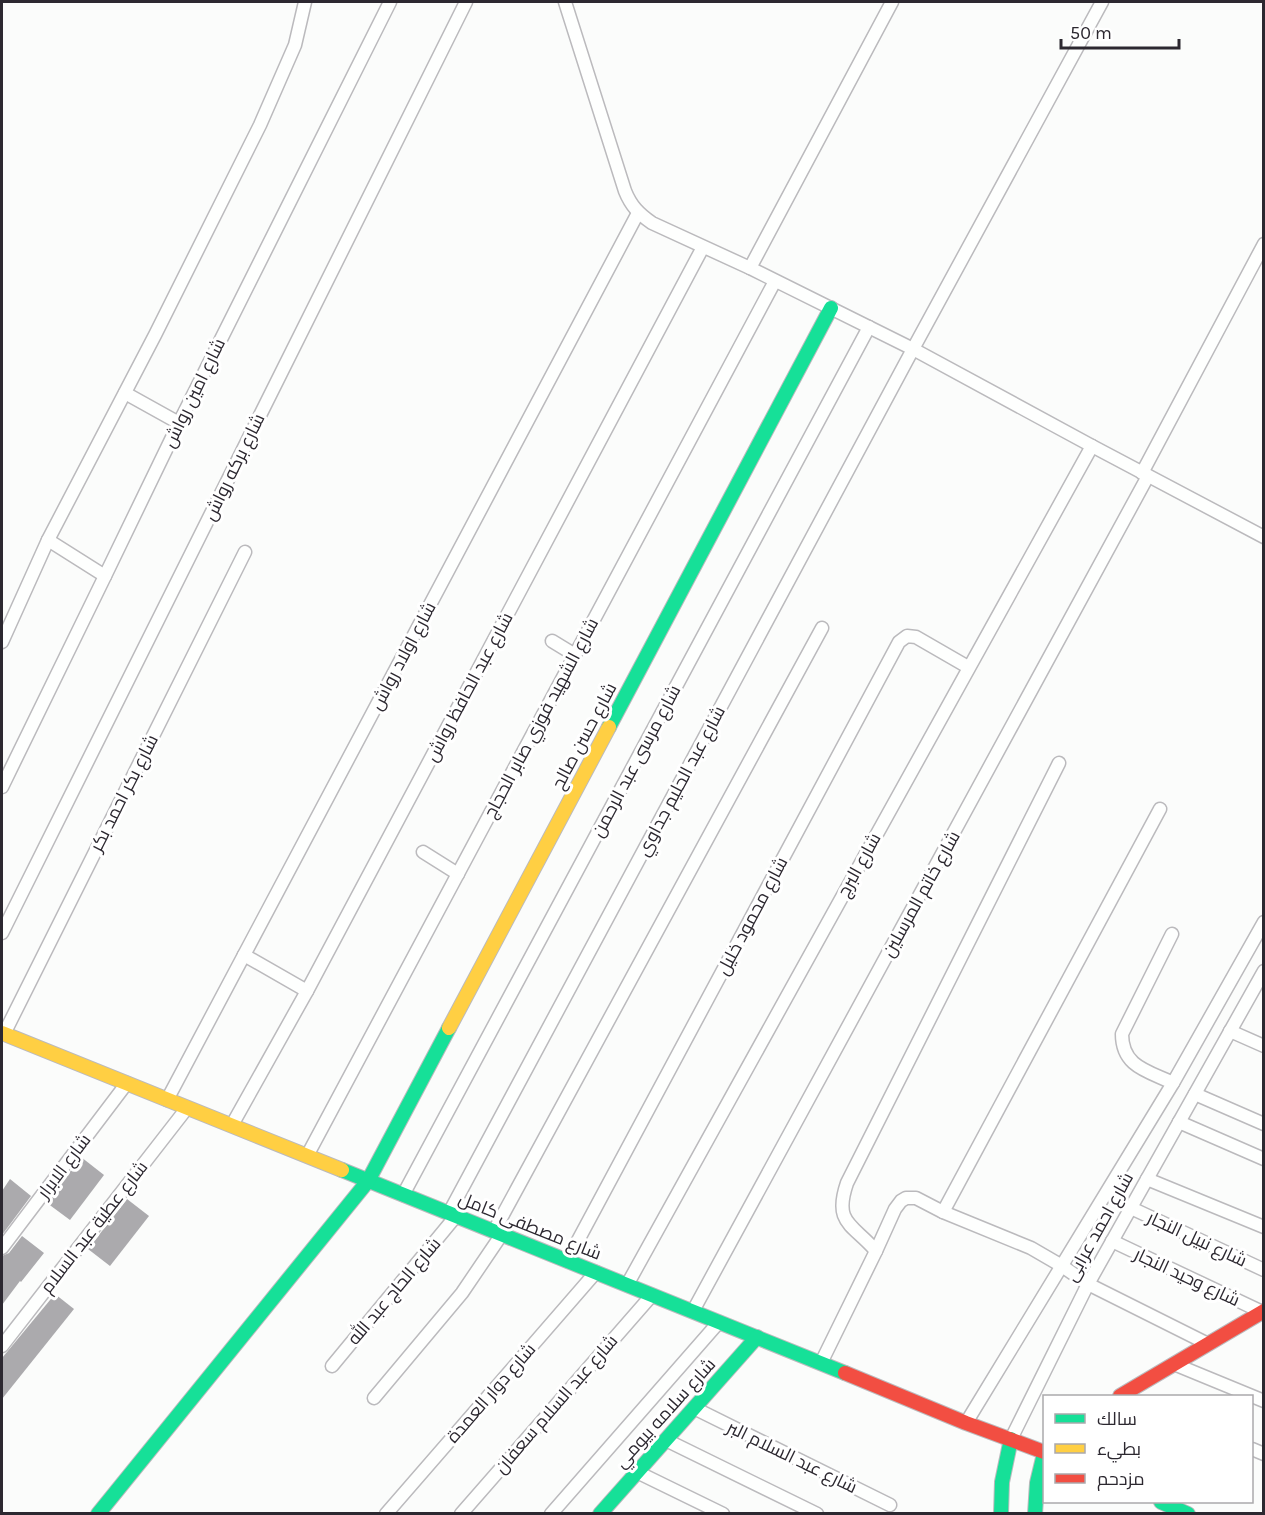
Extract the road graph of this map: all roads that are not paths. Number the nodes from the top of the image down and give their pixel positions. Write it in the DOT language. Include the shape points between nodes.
graph roads {
  1 [pos="305,2"];
  2 [pos="390,2"];
  3 [pos="466,2"];
  4 [pos="565,2"];
  5 [pos="892,2"];
  6 [pos="1102,2"];
  7 [pos="638,213"];
  8 [pos="1263,244"];
  9 [pos="703,247"];
  10 [pos="750,268"];
  11 [pos="776,281"];
  12 [pos="831,308"];
  13 [pos="869,327"];
  14 [pos="913,349"];
  15 [pos="125,393"];
  16 [pos="179,423"];
  17 [pos="1092,446"];
  18 [pos="1145,474"];
  19 [pos="1263,537"];
  20 [pos="48,540"];
  21 [pos="245,552"];
  22 [pos="105,576"];
  23 [pos="822,628"];
  24 [pos="552,641"];
  25 [pos="2,642"];
  26 [pos="575,655"];
  27 [pos="968,667"];
  28 [pos="1059,763"];
  29 [pos="2,787"];
  30 [pos="1160,809"];
  31 [pos="423,852"];
  32 [pos="458,874"];
  33 [pos="1263,922"];
  34 [pos="2,933"];
  35 [pos="1172,934"];
  36 [pos="244,955"];
  37 [pos="1263,971"];
  38 [pos="307,991"];
  39 [pos="1230,1031"];
  40 [pos="3,1034"];
  41 [pos="1263,1046"];
  42 [pos="127,1083"];
  43 [pos="1173,1083"];
  44 [pos="1195,1094"];
  45 [pos="167,1100"];
  46 [pos="188,1108"];
  47 [pos="1179,1122"];
  48 [pos="1263,1124"];
  49 [pos="232,1125"];
  50 [pos="308,1156"];
  51 [pos="1263,1159"];
  52 [pos="1147,1179"];
  53 [pos="368,1181"];
  54 [pos="403,1195"];
  55 [pos="1131,1208"];
  56 [pos="943,1212"];
  57 [pos="453,1214"];
  58 [pos="1263,1227"];
  59 [pos="498,1233"];
  60 [pos="1112,1241"];
  61 [pos="2,1248"];
  62 [pos="876,1251"];
  63 [pos="567,1261"];
  64 [pos="1062,1266"];
  65 [pos="1263,1270"];
  66 [pos="596,1272"];
  67 [pos="1088,1284"];
  68 [pos="627,1285"];
  69 [pos="652,1295"];
  70 [pos="693,1311"];
  71 [pos="1260,1316"];
  72 [pos="719,1322"];
  73 [pos="757,1337"];
  74 [pos="1208,1344"];
  75 [pos="2,1346"];
  76 [pos="821,1363"];
  77 [pos="1174,1364"];
  78 [pos="332,1366"];
  79 [pos="1128,1395"];
  80 [pos="1249,1395"];
  81 [pos="374,1398"];
  82 [pos="694,1408"];
  83 [pos="966,1423"];
  84 [pos="1011,1439"];
  85 [pos="666,1440"];
  86 [pos="1043,1453"];
  87 [pos="1043,1458"];
  88 [pos="637,1472"];
  89 [pos="1163,1503"];
  90 [pos="890,1505"];
  91 [pos="98,1514"];
  92 [pos="386,1514"];
  93 [pos="461,1514"];
  94 [pos="551,1514"];
  95 [pos="600,1514"];
  96 [pos="723,1514"];
  97 [pos="817,1514"];
  98 [pos="1001,1514"];
  99 [pos="1035,1514"];
  100 [pos="1188,1514"];
  1 -- 15 [label="street" via="295,45 270,104"];
  2 -- 16 [label="street, شارع امين رواش"];
  3 -- 34 [label="street, شارع بركه رواش"];
  4 -- 7 [label="street" via="623,186"];
  5 -- 10 [label="street"];
  6 -- 14 [label="street, شارع عبد الحليم جداوي"];
  7 -- 9 [label="street"];
  7 -- 36 [label="street, شارع اولاد رواش"];
  8 -- 18 [label="street, شارع خاتم المرسلين"];
  9 -- 10 [label="street"];
  9 -- 38 [label="street, شارع عبد الحافظ رواش"];
  10 -- 11 [label="street"];
  11 -- 12 [label="street"];
  11 -- 26 [label="street, شارع الشهيد فوزي صابر الحجاج"];
  12 -- 13 [label="street"];
  12 -- 53 [label="street, شارع حسن صالح"];
  13 -- 14 [label="street"];
  13 -- 54 [label="street, شارع مرسى عبد الرحمن"];
  14 -- 17 [label="street"];
  14 -- 57 [label="street, شارع عبد الحليم جداوي"];
  15 -- 16 [label="street"];
  15 -- 20 [label="street"];
  16 -- 22 [label="street, شارع امين رواش"];
  17 -- 18 [label="street"];
  17 -- 27 [label="street, شارع البرج"];
  18 -- 19 [label="street"];
  18 -- 70 [label="street, شارع خاتم المرسلين"];
  20 -- 22 [label="street"];
  20 -- 25 [label="street"];
  21 -- 40 [label="street, شارع بكر احمد بكر"];
  22 -- 29 [label="street, شارع امين رواش"];
  23 -- 59 [label="street"];
  24 -- 26 [label="street"];
  26 -- 32 [label="street, شارع الشهيد فوزي صابر الحجاج"];
  27 -- 63 [label="street, شارع محمود خليل" via="916,637 907,636 899,642"];
  27 -- 68 [label="street, شارع البرج"];
  28 -- 62 [label="street" via="847,1183 844,1218"];
  30 -- 56 [label="street"];
  31 -- 32 [label="street"];
  32 -- 50 [label="street, شارع الشهيد فوزي صابر الحجاج"];
  33 -- 43 [label="street"];
  35 -- 43 [label="street" via="1122,1034 1122,1042 1132,1063"];
  36 -- 38 [label="street"];
  36 -- 45 [label="street, شارع اولاد رواش"];
  37 -- 39 [label="street, شارع احمد عرابى"];
  38 -- 49 [label="street, شارع عبد الحافظ رواش"];
  39 -- 41 [label="street"];
  39 -- 44 [label="street, شارع احمد عرابى"];
  40 -- 42 [label="street, شارع مصطفى كامل"];
  42 -- 45 [label="street, شارع مصطفى كامل"];
  42 -- 61 [label="street, شارع الابرار"];
  43 -- 64 [label="street"];
  44 -- 47 [label="street, شارع احمد عرابى"];
  44 -- 48 [label="street"];
  45 -- 46 [label="street, شارع مصطفى كامل"];
  46 -- 49 [label="street, شارع مصطفى كامل"];
  46 -- 75 [label="street, شارع عطية عبد السلام"];
  47 -- 51 [label="street"];
  47 -- 52 [label="street, شارع احمد عرابى"];
  49 -- 50 [label="street, شارع مصطفى كامل"];
  50 -- 53 [label="street, شارع مصطفى كامل"];
  52 -- 55 [label="street, شارع احمد عرابى"];
  52 -- 58 [label="street"];
  53 -- 54 [label="street, شارع مصطفى كامل"];
  53 -- 91 [label="street, شارع حسن صالح"];
  54 -- 57 [label="street, شارع مصطفى كامل"];
  55 -- 60 [label="street, شارع احمد عرابى"];
  55 -- 65 [label="street, شارع نبيل النجار"];
  56 -- 62 [label="street" via="916,1198 906,1198 895,1209"];
  56 -- 64 [label="street" via="1031,1248"];
  57 -- 59 [label="street, شارع مصطفى كامل"];
  57 -- 78 [label="street, شارع الحاج عبد الله"];
  59 -- 63 [label="street, شارع مصطفى كامل"];
  59 -- 81 [label="street" via="462,1293"];
  60 -- 67 [label="street, شارع احمد عرابى"];
  60 -- 71 [label="street, شارع وحيد النجار"];
  62 -- 76 [label="street"];
  63 -- 66 [label="street, شارع مصطفى كامل"];
  64 -- 67 [label="street"];
  64 -- 83 [label="street"];
  66 -- 68 [label="street, شارع مصطفى كامل"];
  66 -- 92 [label="street, شارع دوار العمدة"];
  67 -- 74 [label="street"];
  67 -- 84 [label="street, شارع احمد عرابى"];
  68 -- 69 [label="street, شارع مصطفى كامل"];
  69 -- 70 [label="street, شارع مصطفى كامل"];
  69 -- 93 [label="street, شارع عبد السلام سعفان"];
  70 -- 72 [label="street, شارع مصطفى كامل"];
  71 -- 74 [label="street"];
  72 -- 73 [label="street, شارع مصطفى كامل"];
  72 -- 94 [label="street"];
  73 -- 76 [label="street, شارع مصطفى كامل"];
  73 -- 82 [label="street, شارع سلامه بيومي"];
  74 -- 77 [label="street"];
  76 -- 83 [label="street, شارع مصطفى كامل"];
  77 -- 79 [label="street"];
  77 -- 80 [label="street"];
  82 -- 85 [label="street, شارع سلامه بيومي"];
  82 -- 90 [label="street, شارع عبد السلام البر"];
  83 -- 84 [label="street, شارع مصطفى كامل"];
  84 -- 86 [label="street, شارع مصطفى كامل"];
  84 -- 98 [label="street, شارع احمد عرابى" via="1002,1482"];
  85 -- 88 [label="street, شارع سلامه بيومي"];
  85 -- 97 [label="street"];
  87 -- 99 [label="street"];
  88 -- 95 [label="street, شارع سلامه بيومي"];
  88 -- 96 [label="street"];
  89 -- 100 [label="street"];
}
